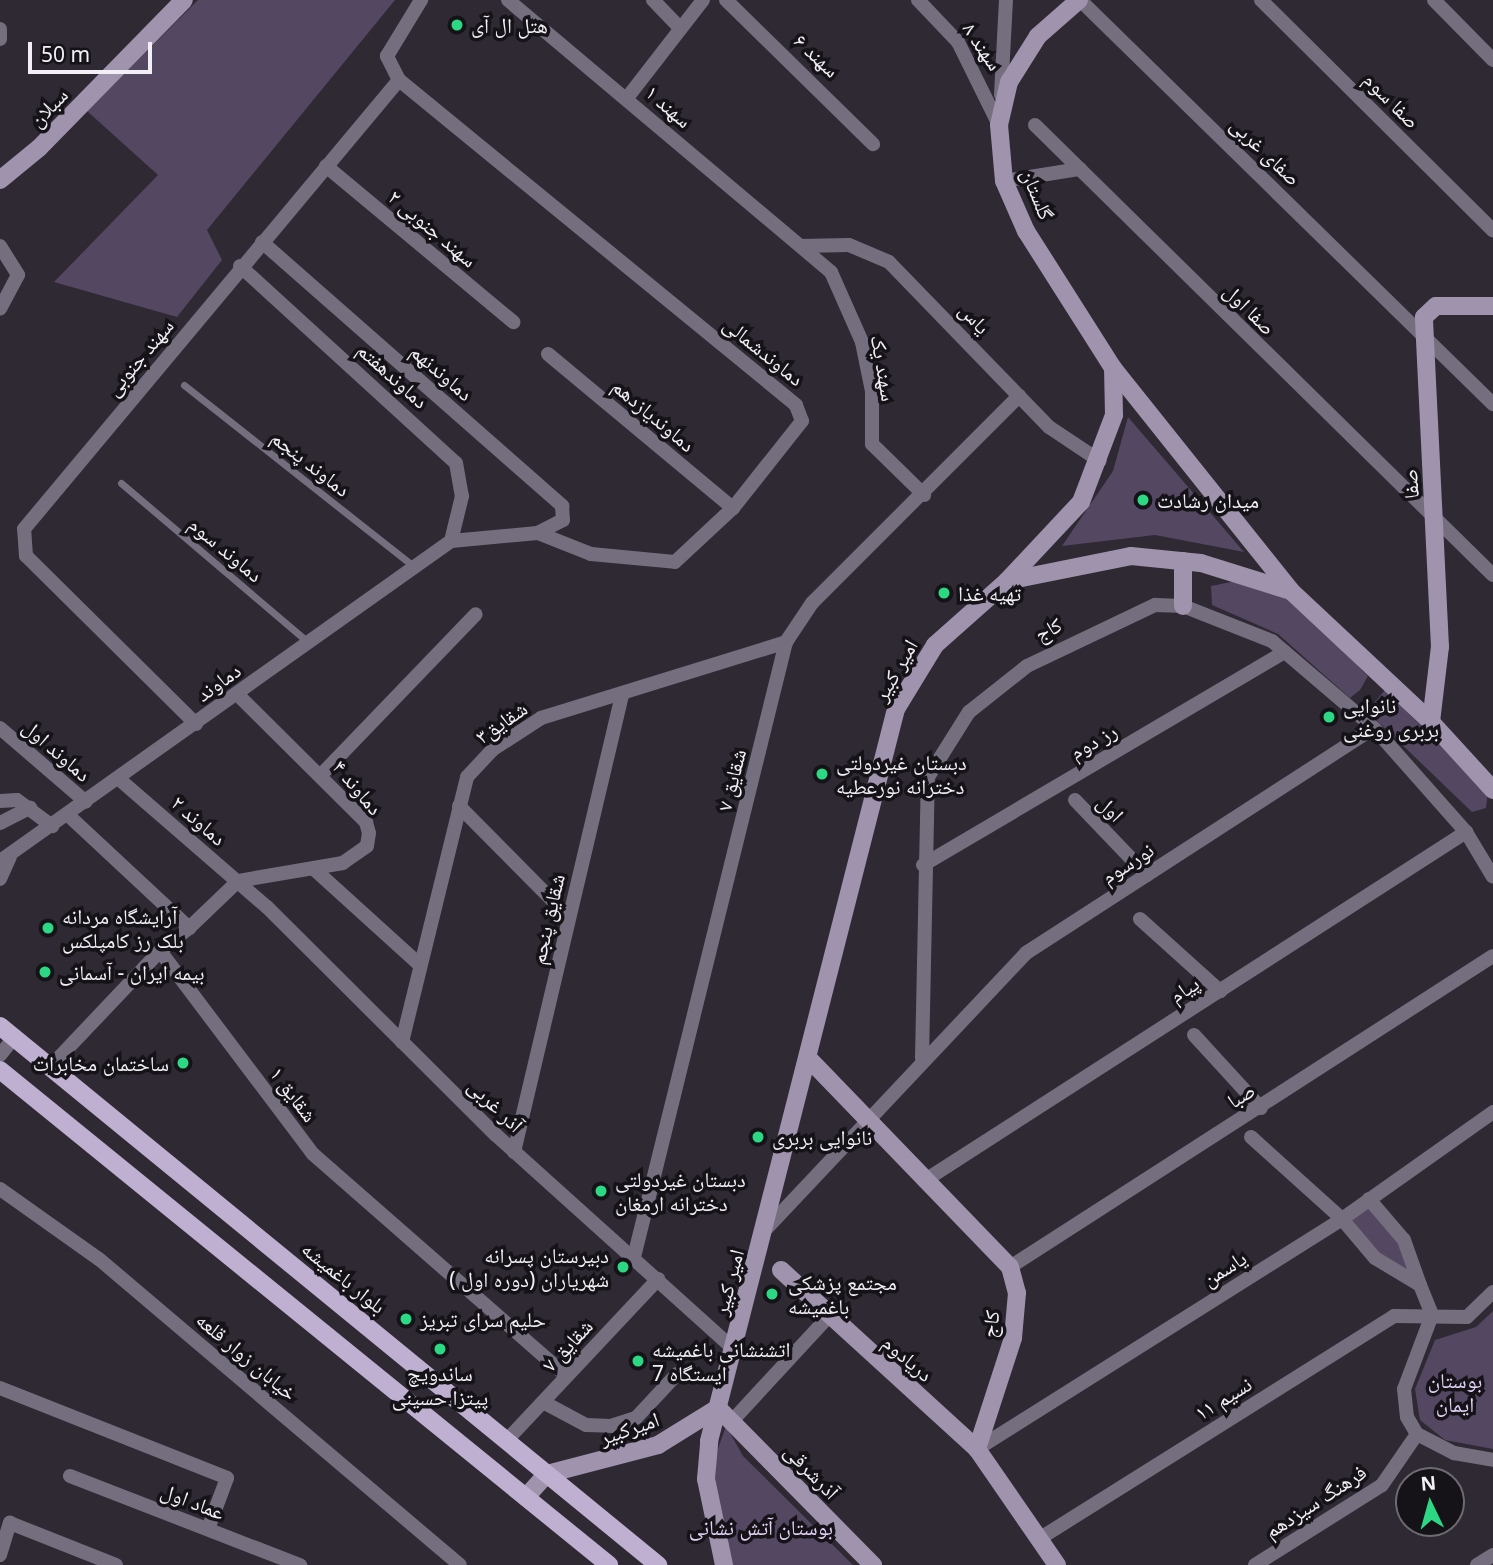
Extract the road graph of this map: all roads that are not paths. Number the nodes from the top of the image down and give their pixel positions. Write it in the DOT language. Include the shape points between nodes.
graph roads {
  1 [pos="184,0"];
  2 [pos="421,0"];
  3 [pos="508,0"];
  4 [pos="653,0"];
  5 [pos="703,0"];
  6 [pos="726,0"];
  7 [pos="918,0"];
  8 [pos="1006,0"];
  9 [pos="1080,0"];
  10 [pos="1261,0"];
  11 [pos="1434,0"];
  12 [pos="680,28"];
  13 [pos="0,29"];
  14 [pos="0,39"];
  15 [pos="1493,60"];
  16 [pos="399,80"];
  17 [pos="627,98"];
  18 [pos="999,125"];
  19 [pos="1035,125"];
  20 [pos="873,144"];
  21 [pos="326,166"];
  22 [pos="1080,169"];
  23 [pos="0,180"];
  24 [pos="1004,181"];
  25 [pos="1493,230"];
  26 [pos="262,242"];
  27 [pos="0,246"];
  28 [pos="801,246"];
  29 [pos="240,267"];
  30 [pos="1493,306"];
  31 [pos="0,309"];
  32 [pos="513,322"];
  33 [pos="1422,333"];
  34 [pos="548,354"];
  35 [pos="1113,368"];
  36 [pos="184,386"];
  37 [pos="1019,396"];
  38 [pos="1493,404"];
  39 [pos="1100,461"];
  40 [pos="121,483"];
  41 [pos="924,495"];
  42 [pos="733,508"];
  43 [pos="1435,522"];
  44 [pos="538,533"];
  45 [pos="452,541"];
  46 [pos="1183,561"];
  47 [pos="417,568"];
  48 [pos="1493,575"];
  49 [pos="1007,581"];
  50 [pos="1291,591"];
  51 [pos="1183,606"];
  52 [pos="476,614"];
  53 [pos="309,642"];
  54 [pos="786,642"];
  55 [pos="1285,652"];
  56 [pos="237,694"];
  57 [pos="622,696"];
  58 [pos="1431,722"];
  59 [pos="196,724"];
  60 [pos="1374,728"];
  61 [pos="0,729"];
  62 [pos="321,775"];
  63 [pos="119,779"];
  64 [pos="1493,790"];
  65 [pos="1075,800"];
  66 [pos="0,801"];
  67 [pos="86,802"];
  68 [pos="460,806"];
  69 [pos="30,808"];
  70 [pos="68,815"];
  71 [pos="0,823"];
  72 [pos="52,827"];
  73 [pos="1466,832"];
  74 [pos="5,859"];
  75 [pos="923,865"];
  76 [pos="314,869"];
  77 [pos="1147,875"];
  78 [pos="1493,877"];
  79 [pos="0,880"];
  80 [pos="238,881"];
  81 [pos="225,895"];
  82 [pos="569,917"];
  83 [pos="1140,919"];
  84 [pos="188,928"];
  85 [pos="160,951"];
  86 [pos="1493,956"];
  87 [pos="420,965"];
  88 [pos="1220,991"];
  89 [pos="0,1026"];
  90 [pos="1194,1035"];
  91 [pos="14,1038"];
  92 [pos="402,1042"];
  93 [pos="0,1055"];
  94 [pos="922,1058"];
  95 [pos="811,1061"];
  96 [pos="50,1067"];
  97 [pos="0,1070"];
  98 [pos="1261,1108"];
  99 [pos="1491,1114"];
  100 [pos="864,1122"];
  101 [pos="1251,1137"];
  102 [pos="514,1152"];
  103 [pos="924,1181"];
  104 [pos="0,1189"];
  105 [pos="1369,1199"];
  106 [pos="1342,1219"];
  107 [pos="767,1228"];
  108 [pos="634,1257"];
  109 [pos="1010,1267"];
  110 [pos="781,1270"];
  111 [pos="657,1279"];
  112 [pos="1420,1285"];
  113 [pos="1493,1292"];
  114 [pos="1432,1315"];
  115 [pos="828,1317"];
  116 [pos="734,1349"];
  117 [pos="677,1374"];
  118 [pos="567,1376"];
  119 [pos="0,1388"];
  120 [pos="543,1402"];
  121 [pos="718,1408"];
  122 [pos="732,1421"];
  123 [pos="1418,1434"];
  124 [pos="507,1440"];
  125 [pos="977,1448"];
  126 [pos="1493,1461"];
  127 [pos="547,1474"];
  128 [pos="70,1476"];
  129 [pos="526,1497"];
  130 [pos="208,1529"];
  131 [pos="1042,1536"];
  132 [pos="0,1555"];
  133 [pos="1493,1555"];
  134 [pos="116,1565"];
  135 [pos="300,1565"];
  136 [pos="460,1565"];
  137 [pos="609,1565"];
  138 [pos="658,1565"];
  139 [pos="724,1565"];
  140 [pos="873,1565"];
  141 [pos="1057,1565"];
  142 [pos="1255,1565"];
  143 [pos="1477,1565"];
  1 -- 23 [label="main road, سبلان"];
  2 -- 16 [label="street" via="387,57"];
  3 -- 17 [label="street, سهند ۱"];
  4 -- 12 [label="street"];
  5 -- 12 [label="street"];
  6 -- 20 [label="street, سهند ۶"];
  7 -- 18 [label="street, سهند ۸" via="958,42"];
  8 -- 18 [label="street"];
  9 -- 18 [label="main road, گلستان" via="1038,36 1009,82"];
  9 -- 33 [label="street, صفای غربی"];
  10 -- 25 [label="street, صفا سوم"];
  11 -- 15 [label="street"];
  12 -- 17 [label="street"];
  13 -- 14 [label="street"];
  16 -- 21 [label="street, سهند جنوبی"];
  16 -- 42 [label="street, دماوندشمالی" via="799,409 799,426"];
  17 -- 28 [label="street, سهند ۱"];
  18 -- 24 [label="main road, گلستان"];
  19 -- 22 [label="street, صفا اول"];
  21 -- 26 [label="street, سهند جنوبی"];
  21 -- 32 [label="street, سهند جنوبی ۲"];
  22 -- 24 [label="street"];
  22 -- 43 [label="street, صفا اول"];
  24 -- 35 [label="main road, گلستان" via="1027,231"];
  26 -- 29 [label="street, سهند جنوبی"];
  26 -- 44 [label="street, دماوندنهم" via="562,506 563,520"];
  27 -- 31 [label="street" via="18,275"];
  28 -- 37 [label="street, یاس" via="849,245 890,262"];
  28 -- 41 [label="street, سهند یک" via="831,272 862,342 872,391 872,444"];
  29 -- 45 [label="street, دماوندهفتم" via="456,463 462,496"];
  29 -- 59 [label="street, سهند جنوبی" via="24,529 21,542 26,556"];
  30 -- 33 [label="main road" via="1436,306 1424,317"];
  33 -- 38 [label="street, صفای غربی"];
  33 -- 43 [label="main road, صفا"];
  34 -- 42 [label="street, دماوندیازدهم"];
  35 -- 39 [label="main road, امیر کبیر" via="1114,415"];
  35 -- 50 [label="main road, گلستان"];
  36 -- 47 [label="lane, دماوند پنجم"];
  37 -- 39 [label="street, یاس" via="1049,427"];
  37 -- 41 [label="street, شقایق ۷"];
  39 -- 49 [label="main road, امیر کبیر" via="1080,502"];
  40 -- 53 [label="lane, دماوند سوم"];
  41 -- 54 [label="street, شقایق ۷" via="813,603"];
  42 -- 44 [label="street, دماوندشمالی" via="675,562 591,554"];
  43 -- 48 [label="street, صفا اول"];
  43 -- 58 [label="main road, صفا" via="1440,647"];
  44 -- 45 [label="street, دماوندشمالی"];
  45 -- 47 [label="street, دماوند"];
  46 -- 49 [label="main road" via="1130,556"];
  46 -- 50 [label="main road"];
  46 -- 51 [label="main road"];
  47 -- 53 [label="street, دماوند"];
  49 -- 95 [label="main road, امیر کبیر" via="935,645 896,709"];
  50 -- 58 [label="main road"];
  51 -- 55 [label="street, کاج"];
  51 -- 75 [label="street, کاج" via="1155,605 1092,631 1027,666 969,712 928,778"];
  52 -- 62 [label="street"];
  53 -- 56 [label="street, دماوند"];
  54 -- 57 [label="street, شقایق۳"];
  54 -- 108 [label="street, شقایق ۷"];
  55 -- 60 [label="street, کاج"];
  55 -- 75 [label="street, رز دوم"];
  56 -- 59 [label="street, دماوند"];
  56 -- 62 [label="street, دماوند ۴"];
  57 -- 68 [label="street, شقایق۳" via="541,718 492,750 467,777"];
  57 -- 82 [label="street, شقایق پنجم"];
  58 -- 64 [label="main road"];
  59 -- 63 [label="street, دماوند"];
  60 -- 73 [label="street, کاج"];
  60 -- 77 [label="street, نورسوم"];
  61 -- 67 [label="street, دماوند اول"];
  62 -- 76 [label="street, دماوند ۴" via="369,833 367,846 355,856"];
  63 -- 67 [label="street, دماوند"];
  63 -- 80 [label="street, دماوند ۲"];
  65 -- 77 [label="street, اول"];
  66 -- 69 [label="street"];
  67 -- 70 [label="street, دماوند"];
  68 -- 82 [label="street"];
  68 -- 87 [label="street, شقایق۳"];
  69 -- 71 [label="street"];
  69 -- 72 [label="street"];
  70 -- 72 [label="street, دماوند"];
  70 -- 84 [label="street"];
  72 -- 74 [label="street, دماوند"];
  73 -- 78 [label="street, کاج"];
  73 -- 88 [label="street, پیام"];
  74 -- 79 [label="street"];
  75 -- 94 [label="street, کاج"];
  76 -- 80 [label="street, دماوند ۴"];
  76 -- 87 [label="street"];
  77 -- 94 [label="street, نورسوم" via="1026,953"];
  80 -- 81 [label="street"];
  80 -- 84 [label="street"];
  80 -- 92 [label="street, آذر غربی"];
  82 -- 102 [label="street, شقایق پنجم"];
  83 -- 88 [label="street"];
  84 -- 85 [label="street"];
  85 -- 96 [label="street"];
  85 -- 118 [label="street, شقایق ۱" via="313,1154"];
  86 -- 98 [label="street, صبا"];
  87 -- 92 [label="street, شقایق۳"];
  88 -- 103 [label="street, پیام"];
  89 -- 91 [label="main road, بلوار باغمیشه"];
  90 -- 98 [label="street"];
  91 -- 93 [label="street"];
  91 -- 96 [label="main road, بلوار باغمیشه"];
  92 -- 102 [label="street, آذر غربی"];
  94 -- 100 [label="street"];
  95 -- 100 [label="main road"];
  95 -- 107 [label="main road, امیر کبیر"];
  96 -- 124 [label="main road, بلوار باغمیشه"];
  97 -- 129 [label="main road"];
  98 -- 109 [label="street, صبا"];
  99 -- 105 [label="street, یاسمن"];
  100 -- 103 [label="main road"];
  100 -- 107 [label="street"];
  101 -- 106 [label="street"];
  102 -- 108 [label="street, آذر غربی"];
  103 -- 109 [label="main road"];
  104 -- 136 [label="street, خیابان زوار قلعه" via="99,1259"];
  105 -- 106 [label="street, یاسمن"];
  105 -- 112 [label="street" via="1404,1240"];
  106 -- 112 [label="street" via="1375,1258"];
  106 -- 125 [label="street, یاسمن"];
  107 -- 116 [label="main road, امیر کبیر"];
  108 -- 111 [label="street, آذر غربی"];
  109 -- 125 [label="main road, کاج" via="1017,1293 1013,1338"];
  110 -- 115 [label="main road, دریادوم"];
  111 -- 116 [label="street, آذر غربی"];
  111 -- 118 [label="street, شقایق ۷"];
  112 -- 114 [label="street"];
  113 -- 114 [label="street, نسیم ۱۱" via="1467,1317"];
  114 -- 123 [label="street" via="1404,1389 1407,1417"];
  114 -- 131 [label="street, نسیم ۱۱" via="1394,1316"];
  115 -- 122 [label="street"];
  115 -- 125 [label="main road, دریادوم"];
  116 -- 121 [label="main road, امیر کبیر"];
  117 -- 120 [label="street" via="636,1418 611,1426 586,1425"];
  118 -- 120 [label="street, شقایق ۷"];
  119 -- 130 [label="street" via="227,1478"];
  120 -- 124 [label="street, شقایق ۷"];
  121 -- 122 [label="main road, آذرشرقی"];
  121 -- 127 [label="main road, امیرکبیر" via="658,1445"];
  121 -- 139 [label="main road, امیر کبیر" via="706,1479"];
  122 -- 140 [label="main road, آذرشرقی"];
  123 -- 126 [label="street" via="1454,1453"];
  123 -- 142 [label="street, فرهنگ سیزدهم" via="1382,1485"];
  124 -- 127 [label="main road, بلوار باغمیشه"];
  125 -- 131 [label="main road"];
  127 -- 129 [label="main road"];
  127 -- 138 [label="main road, بلوار باغمیشه"];
  128 -- 130 [label="street, عماد اول"];
  129 -- 137 [label="main road"];
  130 -- 135 [label="street, عماد اول"];
  131 -- 141 [label="main road"];
  132 -- 134 [label="street" via="10,1523"];
  133 -- 143 [label="street"];
}
